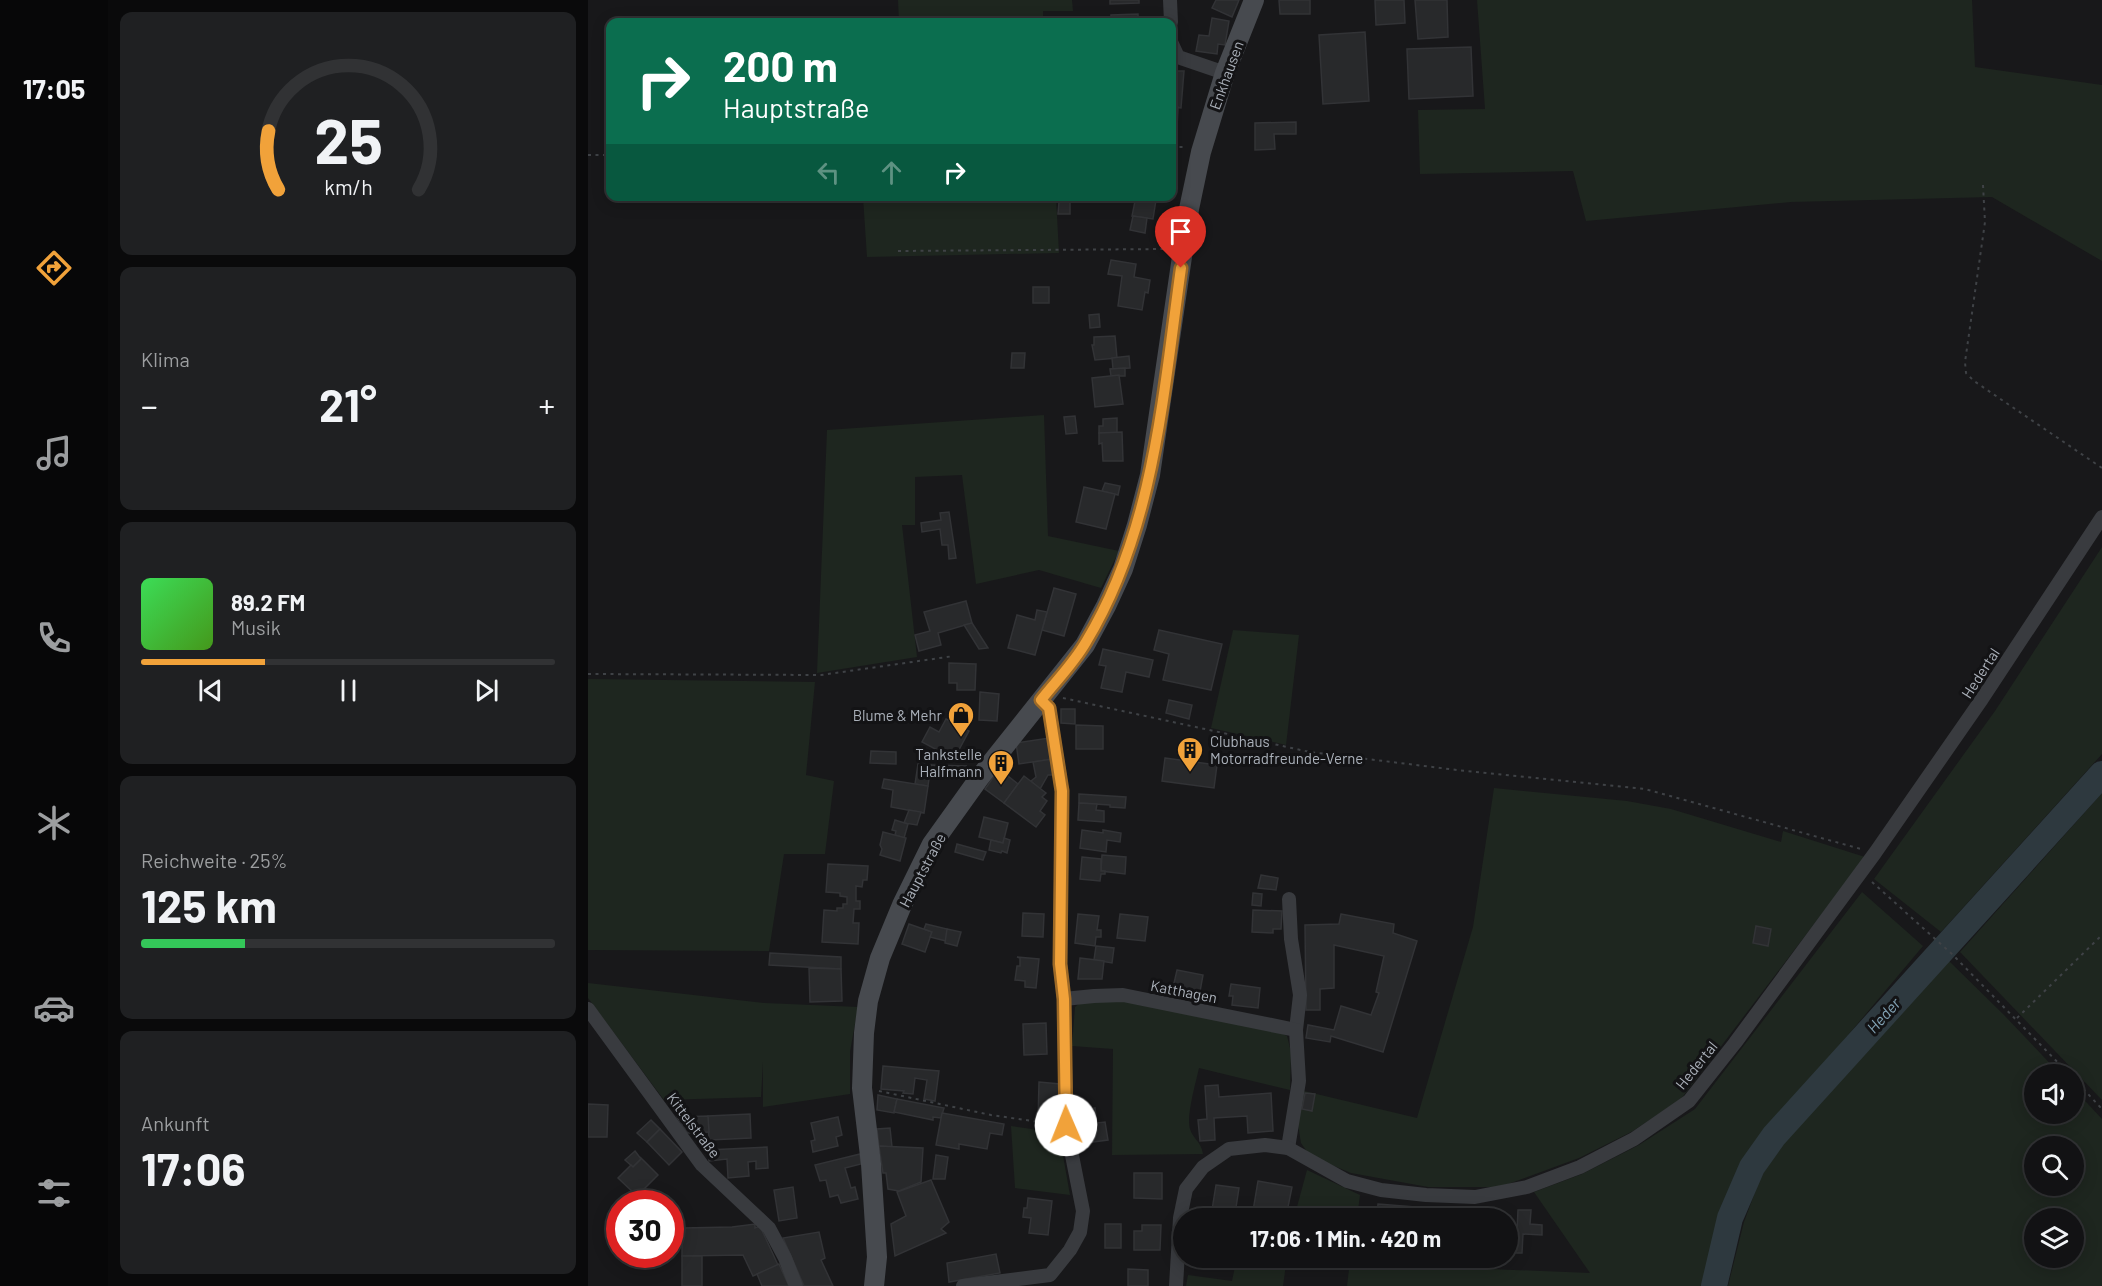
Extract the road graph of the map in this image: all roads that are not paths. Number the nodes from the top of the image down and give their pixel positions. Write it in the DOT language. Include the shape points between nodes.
graph roads {
  1 [pos="1170,0"];
  2 [pos="1254,0"];
  3 [pos="1171,18"];
  4 [pos="1176,53"];
  5 [pos="1225,74"];
  6 [pos="1201,152"];
  7 [pos="2102,517"];
  8 [pos="1045,704"];
  9 [pos="1289,899"];
  10 [pos="1064,999"];
  11 [pos="588,1009"];
  12 [pos="1296,1030"];
  13 [pos="1288,1148"];
  14 [pos="1053,1280"];
  15 [pos="796,1286"];
  16 [pos="874,1286"];
  17 [pos="963,1286"];
  18 [pos="1176,1286"];
  1 -- 3 [label="street"];
  2 -- 5 [label="main road, Enkhausen"];
  4 -- 5 [label="street" via="1178,57"];
  5 -- 6 [label="main road, Enkhausen"];
  6 -- 8 [label="main road, Hauptstraße" via="1150,475 1137,525 1101,616"];
  7 -- 13 [label="street, Hedertal" via="1861,873 1689,1101 1634,1139 1580,1167 1527,1187 1475,1197 1381,1190 1347,1181"];
  8 -- 10 [label="street" via="1062,791 1060,964"];
  8 -- 16 [label="main road, Hauptstraße" via="980,777 932,844 880,958 868,1002 862,1088 877,1257"];
  9 -- 12 [label="street" via="1300,995"];
  10 -- 12 [label="street, Katthagen" via="1123,995"];
  10 -- 14 [label="street" via="1066,1125 1083,1211 1080,1232"];
  11 -- 15 [label="street, Kittelstraße" via="702,1165 769,1228"];
  12 -- 13 [label="street" via="1299,1081"];
  13 -- 18 [label="street, Hedertal" via="1265,1145 1228,1149 1203,1167 1186,1189 1181,1205"];
  14 -- 17 [label="street"];
}
